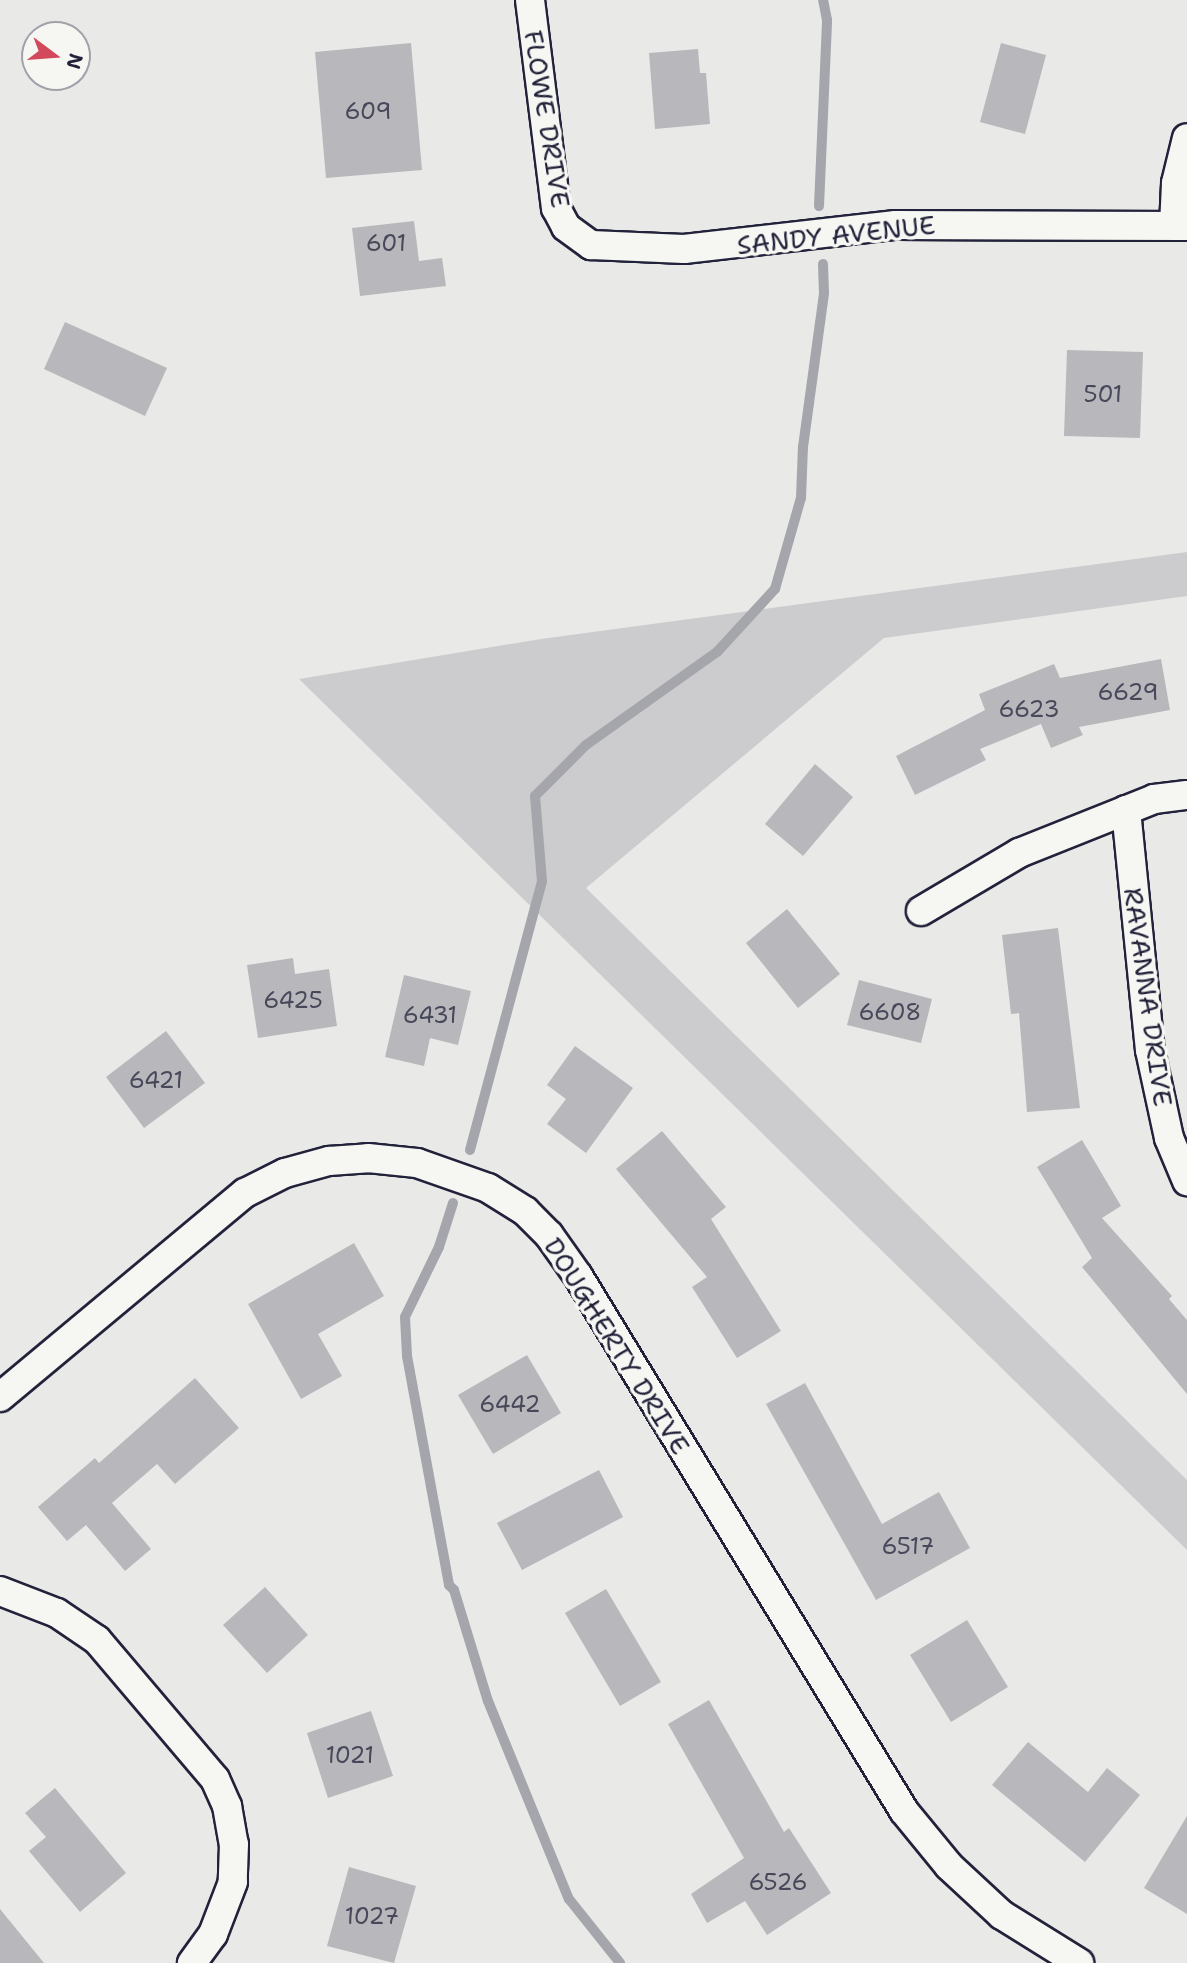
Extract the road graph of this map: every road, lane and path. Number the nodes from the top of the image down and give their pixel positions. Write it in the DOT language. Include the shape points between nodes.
graph roads {
  1 [pos="530,0"];
  2 [pos="1187,138"];
  3 [pos="1180,226"];
  4 [pos="573,234"];
  5 [pos="1187,795"];
  6 [pos="1126,810"];
  7 [pos="921,911"];
  8 [pos="1187,1181"];
  9 [pos="0,1397"];
  10 [pos="0,1591"];
  11 [pos="192,1963"];
  12 [pos="1079,1963"];
  1 -- 4 [label="street, FLOWE DRIVE" via="556,208"];
  2 -- 3 [label="street" via="1176,183"];
  3 -- 4 [label="street, SANDY AVENUE" via="896,225 684,249 612,248 591,245"];
  5 -- 6 [label="street" via="1154,799"];
  6 -- 7 [label="street" via="1019,853"];
  6 -- 8 [label="street, RAVANNA DRIVE" via="1150,1050 1169,1138"];
  9 -- 12 [label="street, DOUGHERTY DRIVE" via="245,1194 285,1173 328,1161 368,1158 417,1163 488,1188 525,1212 549,1235 578,1276 904,1811 949,1866 1002,1915"];
  10 -- 11 [label="street" via="57,1613 97,1640 215,1779 227,1806 234,1844 233,1882 213,1934"];
}
